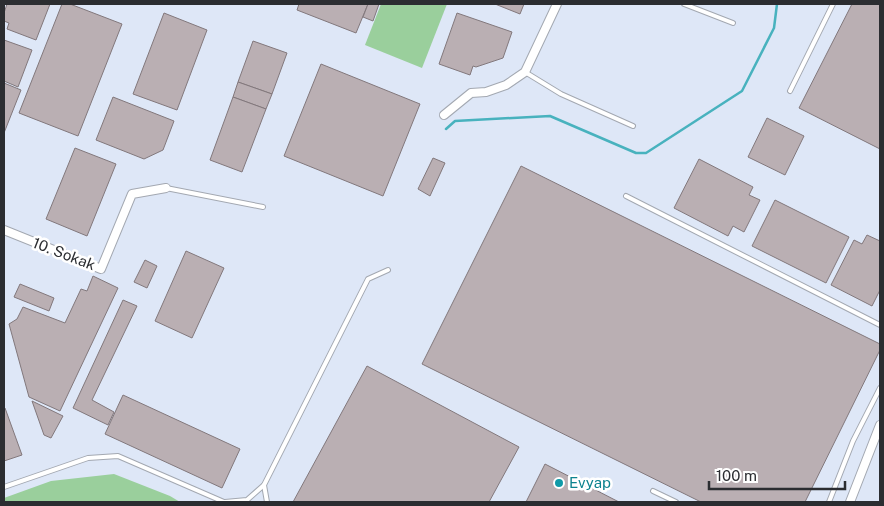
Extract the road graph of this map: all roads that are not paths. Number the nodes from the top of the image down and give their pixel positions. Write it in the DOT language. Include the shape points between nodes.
graph roads {
  1 [pos="556,4"];
  2 [pos="684,4"];
  3 [pos="833,4"];
  4 [pos="733,23"];
  5 [pos="525,72"];
  6 [pos="790,91"];
  7 [pos="444,115"];
  8 [pos="633,126"];
  9 [pos="166,188"];
  10 [pos="626,196"];
  11 [pos="263,207"];
  12 [pos="4,230"];
  13 [pos="388,270"];
  14 [pos="880,325"];
  15 [pos="880,388"];
  16 [pos="880,424"];
  17 [pos="264,485"];
  18 [pos="4,487"];
  19 [pos="653,491"];
  20 [pos="225,502"];
  21 [pos="267,502"];
  22 [pos="676,502"];
  23 [pos="829,502"];
  24 [pos="850,502"];
  1 -- 5 [label="street"];
  2 -- 4 [label="lane"];
  3 -- 6 [label="lane"];
  5 -- 7 [label="street" via="506,86 471,93"];
  5 -- 8 [label="lane" via="561,94"];
  9 -- 11 [label="lane"];
  9 -- 12 [label="street, 10. Sokak" via="132,194 101,269"];
  10 -- 14 [label="lane"];
  13 -- 17 [label="lane" via="368,279"];
  15 -- 23 [label="lane" via="852,441"];
  16 -- 24 [label="street"];
  17 -- 20 [label="lane" via="247,500"];
  17 -- 21 [label="lane"];
  18 -- 20 [label="lane" via="88,458 118,456"];
  19 -- 22 [label="lane"];
}
